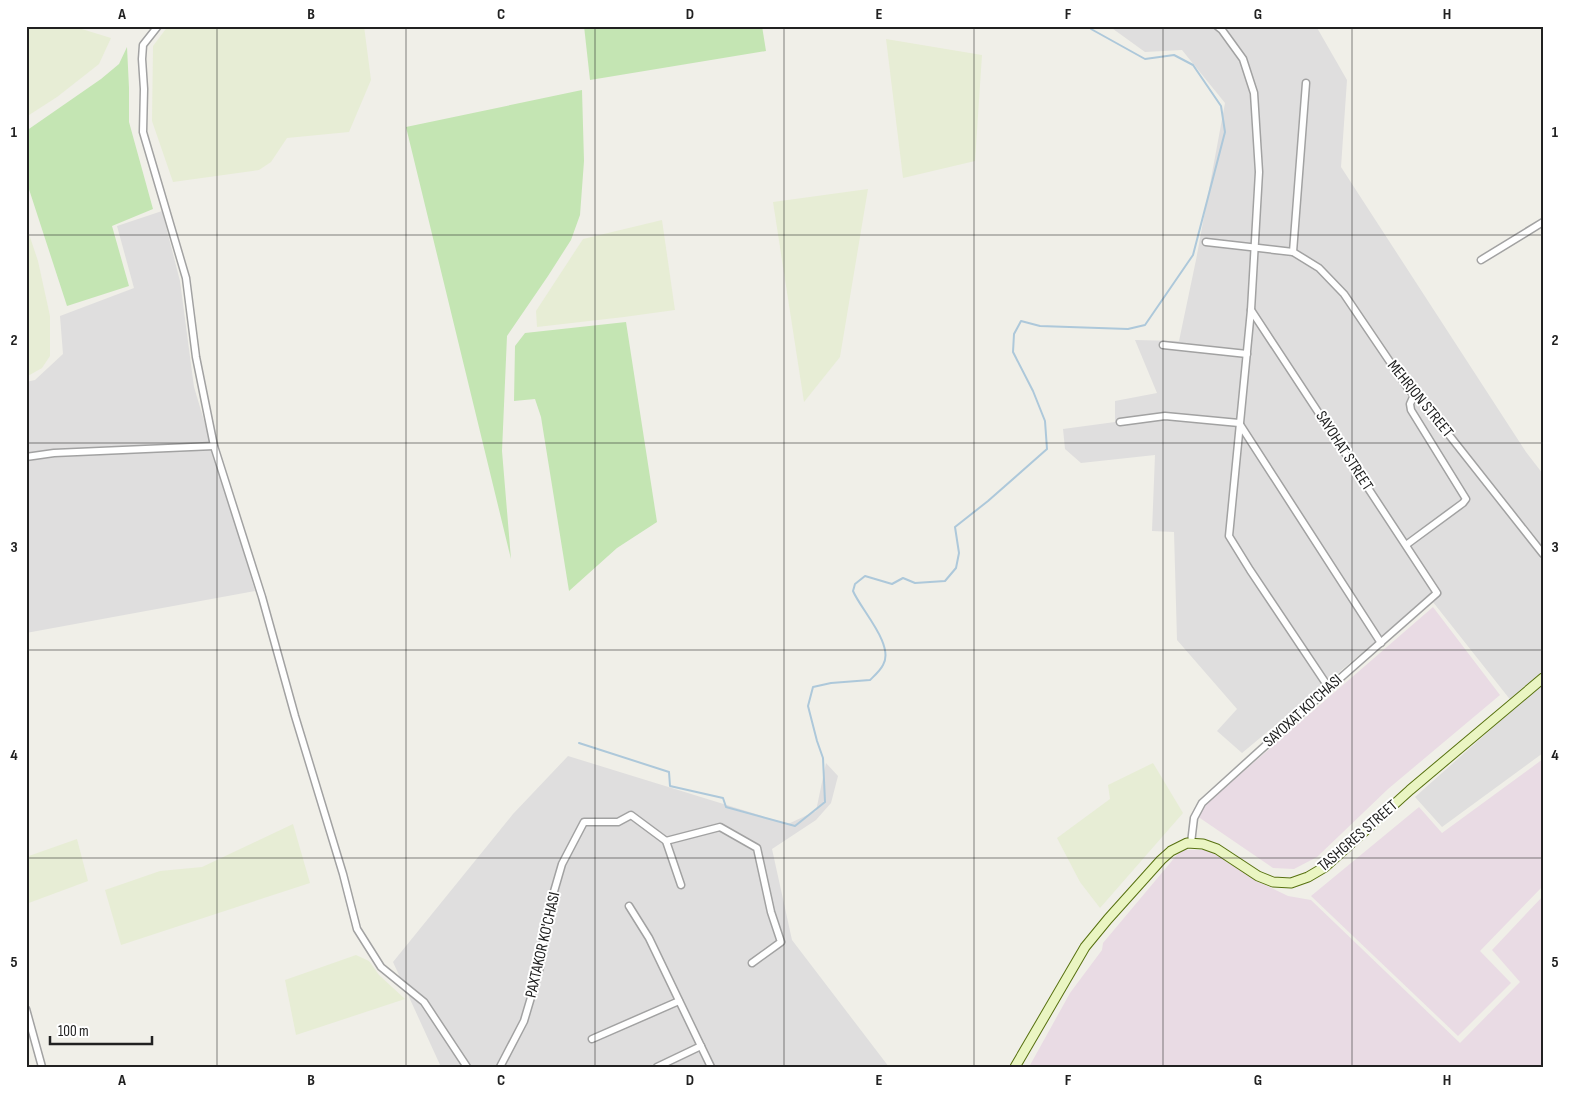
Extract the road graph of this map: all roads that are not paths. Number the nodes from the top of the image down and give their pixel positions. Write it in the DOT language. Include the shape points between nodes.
graph roads {
  1 [pos="158,26"];
  2 [pos="1222,28"];
  3 [pos="1306,83"];
  4 [pos="1543,222"];
  5 [pos="1206,242"];
  6 [pos="1254,247"];
  7 [pos="1292,252"];
  8 [pos="1481,260"];
  9 [pos="1251,310"];
  10 [pos="1163,345"];
  11 [pos="1247,354"];
  12 [pos="1414,395"];
  13 [pos="1120,422"];
  14 [pos="1239,423"];
  15 [pos="214,446"];
  16 [pos="26,457"];
  17 [pos="1406,545"];
  18 [pos="1543,554"];
  19 [pos="1381,643"];
  20 [pos="1543,678"];
  21 [pos="1328,688"];
  22 [pos="666,841"];
  23 [pos="1191,843"];
  24 [pos="681,885"];
  25 [pos="629,906"];
  26 [pos="752,963"];
  27 [pos="680,1001"];
  28 [pos="26,1009"];
  29 [pos="592,1039"];
  30 [pos="700,1046"];
  31 [pos="42,1067"];
  32 [pos="467,1067"];
  33 [pos="500,1067"];
  34 [pos="657,1067"];
  35 [pos="710,1067"];
  36 [pos="1015,1067"];
  1 -- 15 [label="street" via="143,45 143,132 186,278 196,357"];
  2 -- 6 [label="street" via="1243,59 1254,93 1259,172"];
  3 -- 7 [label="street"];
  4 -- 8 [label="street"];
  5 -- 6 [label="street, MEHRJON STREET"];
  6 -- 7 [label="street, MEHRJON STREET"];
  6 -- 9 [label="street"];
  7 -- 12 [label="street, MEHRJON STREET" via="1319,268 1344,294"];
  9 -- 11 [label="street"];
  9 -- 17 [label="street, SAYOHAT STREET"];
  10 -- 11 [label="street"];
  11 -- 14 [label="street"];
  12 -- 17 [label="street" via="1411,410 1466,499"];
  12 -- 18 [label="street, MEHRJON STREET" via="1423,402"];
  13 -- 14 [label="street" via="1165,416"];
  14 -- 19 [label="street"];
  14 -- 21 [label="street" via="1229,536"];
  15 -- 16 [label="street"];
  15 -- 32 [label="street" via="264,605 357,929 381,967 424,1002"];
  17 -- 19 [label="street, SAYOXAT KO'CHASI" via="1437,593"];
  19 -- 21 [label="street, SAYOXAT KO'CHASI"];
  20 -- 23 [label="main road, TASHGRES STREET" via="1308,878 1291,883 1273,882 1214,847"];
  21 -- 23 [label="street, SAYOXAT KO'CHASI" via="1202,803 1194,818"];
  22 -- 24 [label="street"];
  22 -- 26 [label="street" via="720,827 757,848 781,942"];
  22 -- 33 [label="street, PAXTAKOR KO'CHASI" via="632,815 618,822 584,822 562,864 546,919 540,967 524,1020"];
  23 -- 36 [label="main road" via="1175,848 1161,860 1086,947"];
  25 -- 27 [label="street"];
  27 -- 29 [label="street"];
  27 -- 30 [label="street"];
  28 -- 31 [label="street"];
  30 -- 34 [label="street"];
  30 -- 35 [label="street"];
}
